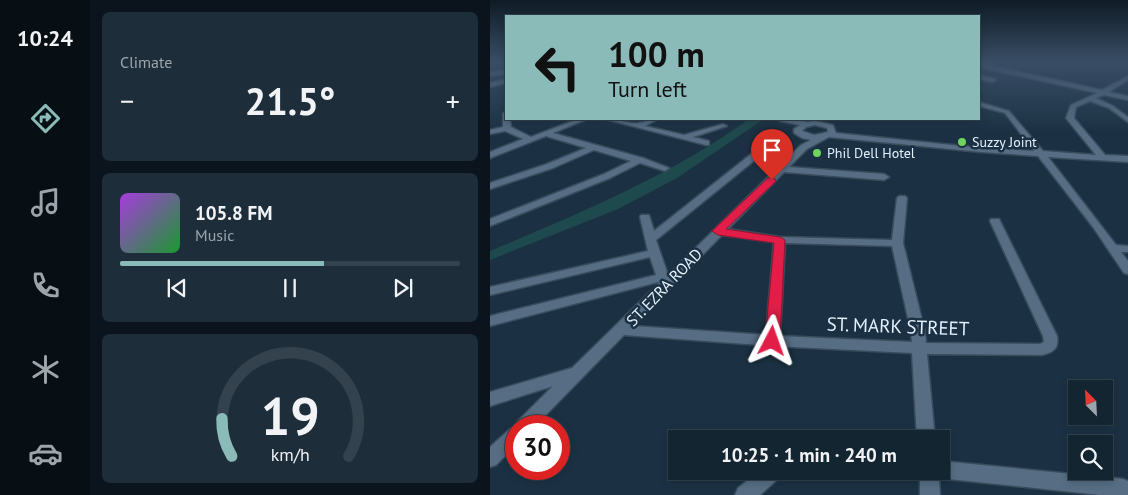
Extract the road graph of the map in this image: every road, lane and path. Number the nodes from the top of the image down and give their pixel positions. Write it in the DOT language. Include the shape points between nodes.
graph roads {
  1 [pos="1068,85"];
  2 [pos="1117,85"];
  3 [pos="1102,93"];
  4 [pos="1090,98"];
  5 [pos="1128,98"];
  6 [pos="980,104"];
  7 [pos="506,120"];
  8 [pos="582,120"];
  9 [pos="612,120"];
  10 [pos="653,120"];
  11 [pos="783,120"];
  12 [pos="787,120"];
  13 [pos="1128,120"];
  14 [pos="808,124"];
  15 [pos="638,126"];
  16 [pos="723,126"];
  17 [pos="507,128"];
  18 [pos="827,129"];
  19 [pos="490,132"];
  20 [pos="547,134"];
  21 [pos="800,137"];
  22 [pos="683,138"];
  23 [pos="532,140"];
  24 [pos="706,143"];
  25 [pos="595,147"];
  26 [pos="758,153"];
  27 [pos="1040,154"];
  28 [pos="490,155"];
  29 [pos="1103,158"];
  30 [pos="1128,159"];
  31 [pos="640,160"];
  32 [pos="665,168"];
  33 [pos="784,169"];
  34 [pos="884,177"];
  35 [pos="490,186"];
  36 [pos="902,198"];
  37 [pos="645,217"];
  38 [pos="994,221"];
  39 [pos="490,223"];
  40 [pos="718,231"];
  41 [pos="651,239"];
  42 [pos="780,240"];
  43 [pos="897,243"];
  44 [pos="1113,248"];
  45 [pos="1128,249"];
  46 [pos="654,253"];
  47 [pos="1128,270"];
  48 [pos="664,281"];
  49 [pos="490,291"];
  50 [pos="490,321"];
  51 [pos="622,330"];
  52 [pos="772,341"];
  53 [pos="919,348"];
  54 [pos="578,373"];
  55 [pos="490,399"];
  56 [pos="535,415"];
  57 [pos="925,430"];
  58 [pos="505,445"];
  59 [pos="490,459"];
  60 [pos="950,471"];
  61 [pos="765,480"];
  62 [pos="929,480"];
  63 [pos="1122,488"];
  64 [pos="754,491"];
  65 [pos="930,495"];
  1 -- 3 [label="street"];
  2 -- 3 [label="street"];
  3 -- 4 [label="street"];
  3 -- 5 [label="street"];
  4 -- 13 [label="street" via="1111,107"];
  4 -- 29 [label="street" via="1073,106 1070,118"];
  6 -- 27 [label="street" via="1006,112"];
  7 -- 17 [label="street"];
  8 -- 20 [label="street"];
  9 -- 15 [label="street"];
  10 -- 15 [label="street"];
  11 -- 21 [label="street"];
  12 -- 14 [label="street"];
  14 -- 18 [label="street"];
  14 -- 21 [label="street" via="800,127"];
  15 -- 22 [label="street"];
  16 -- 22 [label="street"];
  17 -- 19 [label="street"];
  17 -- 23 [label="street"];
  18 -- 21 [label="street"];
  18 -- 21 [label="street"];
  18 -- 27 [label="street" via="851,137"];
  20 -- 23 [label="street"];
  20 -- 25 [label="street"];
  21 -- 33 [label="street, ST. EZRA ROAD"];
  22 -- 24 [label="street"];
  23 -- 28 [label="street"];
  25 -- 31 [label="street"];
  25 -- 35 [label="street"];
  26 -- 41 [label="street"];
  27 -- 29 [label="street"];
  27 -- 44 [label="street"];
  29 -- 30 [label="street"];
  31 -- 32 [label="street"];
  31 -- 39 [label="street"];
  33 -- 34 [label="street"];
  33 -- 40 [label="street, ST. EZRA ROAD"];
  36 -- 43 [label="street"];
  37 -- 41 [label="street"];
  38 -- 53 [label="street, ST. MARK STREET" via="1050,336 1050,345 1042,350"];
  40 -- 42 [label="street"];
  40 -- 48 [label="street, ST. EZRA ROAD"];
  41 -- 46 [label="street"];
  42 -- 43 [label="street"];
  42 -- 52 [label="street"];
  43 -- 53 [label="street"];
  44 -- 45 [label="street"];
  44 -- 47 [label="street"];
  46 -- 48 [label="street"];
  46 -- 49 [label="street"];
  48 -- 50 [label="street"];
  48 -- 51 [label="street, ST. EZRA ROAD"];
  51 -- 52 [label="street, ST. MARK STREET"];
  51 -- 54 [label="street, ST. EZRA ROAD"];
  52 -- 53 [label="street, ST. MARK STREET"];
  53 -- 57 [label="street"];
  54 -- 55 [label="street"];
  54 -- 56 [label="street, ST. EZRA ROAD"];
  58 -- 59 [label="street"];
  60 -- 63 [label="street"];
  61 -- 64 [label="street"];
  62 -- 65 [label="street"];
}
